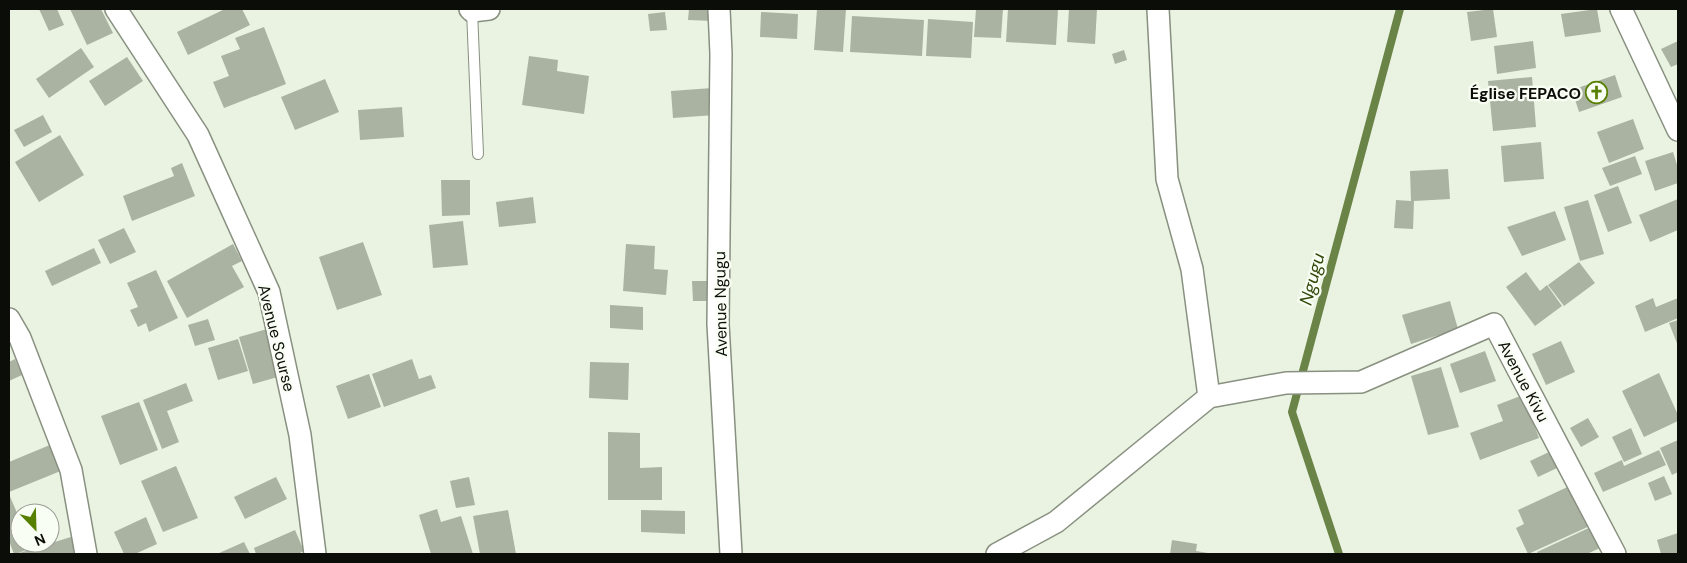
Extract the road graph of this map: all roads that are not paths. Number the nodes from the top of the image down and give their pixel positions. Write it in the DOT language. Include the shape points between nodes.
graph roads {
  1 [pos="116,9"];
  2 [pos="477,9"];
  3 [pos="719,9"];
  4 [pos="1158,9"];
  5 [pos="1621,9"];
  6 [pos="1678,130"];
  7 [pos="478,154"];
  8 [pos="9,319"];
  9 [pos="1209,396"];
  10 [pos="86,554"];
  11 [pos="315,554"];
  12 [pos="731,554"];
  13 [pos="997,554"];
  14 [pos="1615,554"];
  1 -- 11 [label="street, Avenue Sourse" via="198,135 269,292 300,435"];
  2 -- 7 [label="lane"];
  3 -- 12 [label="street, Avenue Ngugu" via="718,324"];
  4 -- 9 [label="street" via="1167,179 1192,269"];
  5 -- 6 [label="street"];
  8 -- 10 [label="street" via="20,338 71,470"];
  9 -- 13 [label="street" via="1056,522"];
  9 -- 14 [label="street, Avenue Kivu" via="1286,383 1361,382 1494,324"];
}
